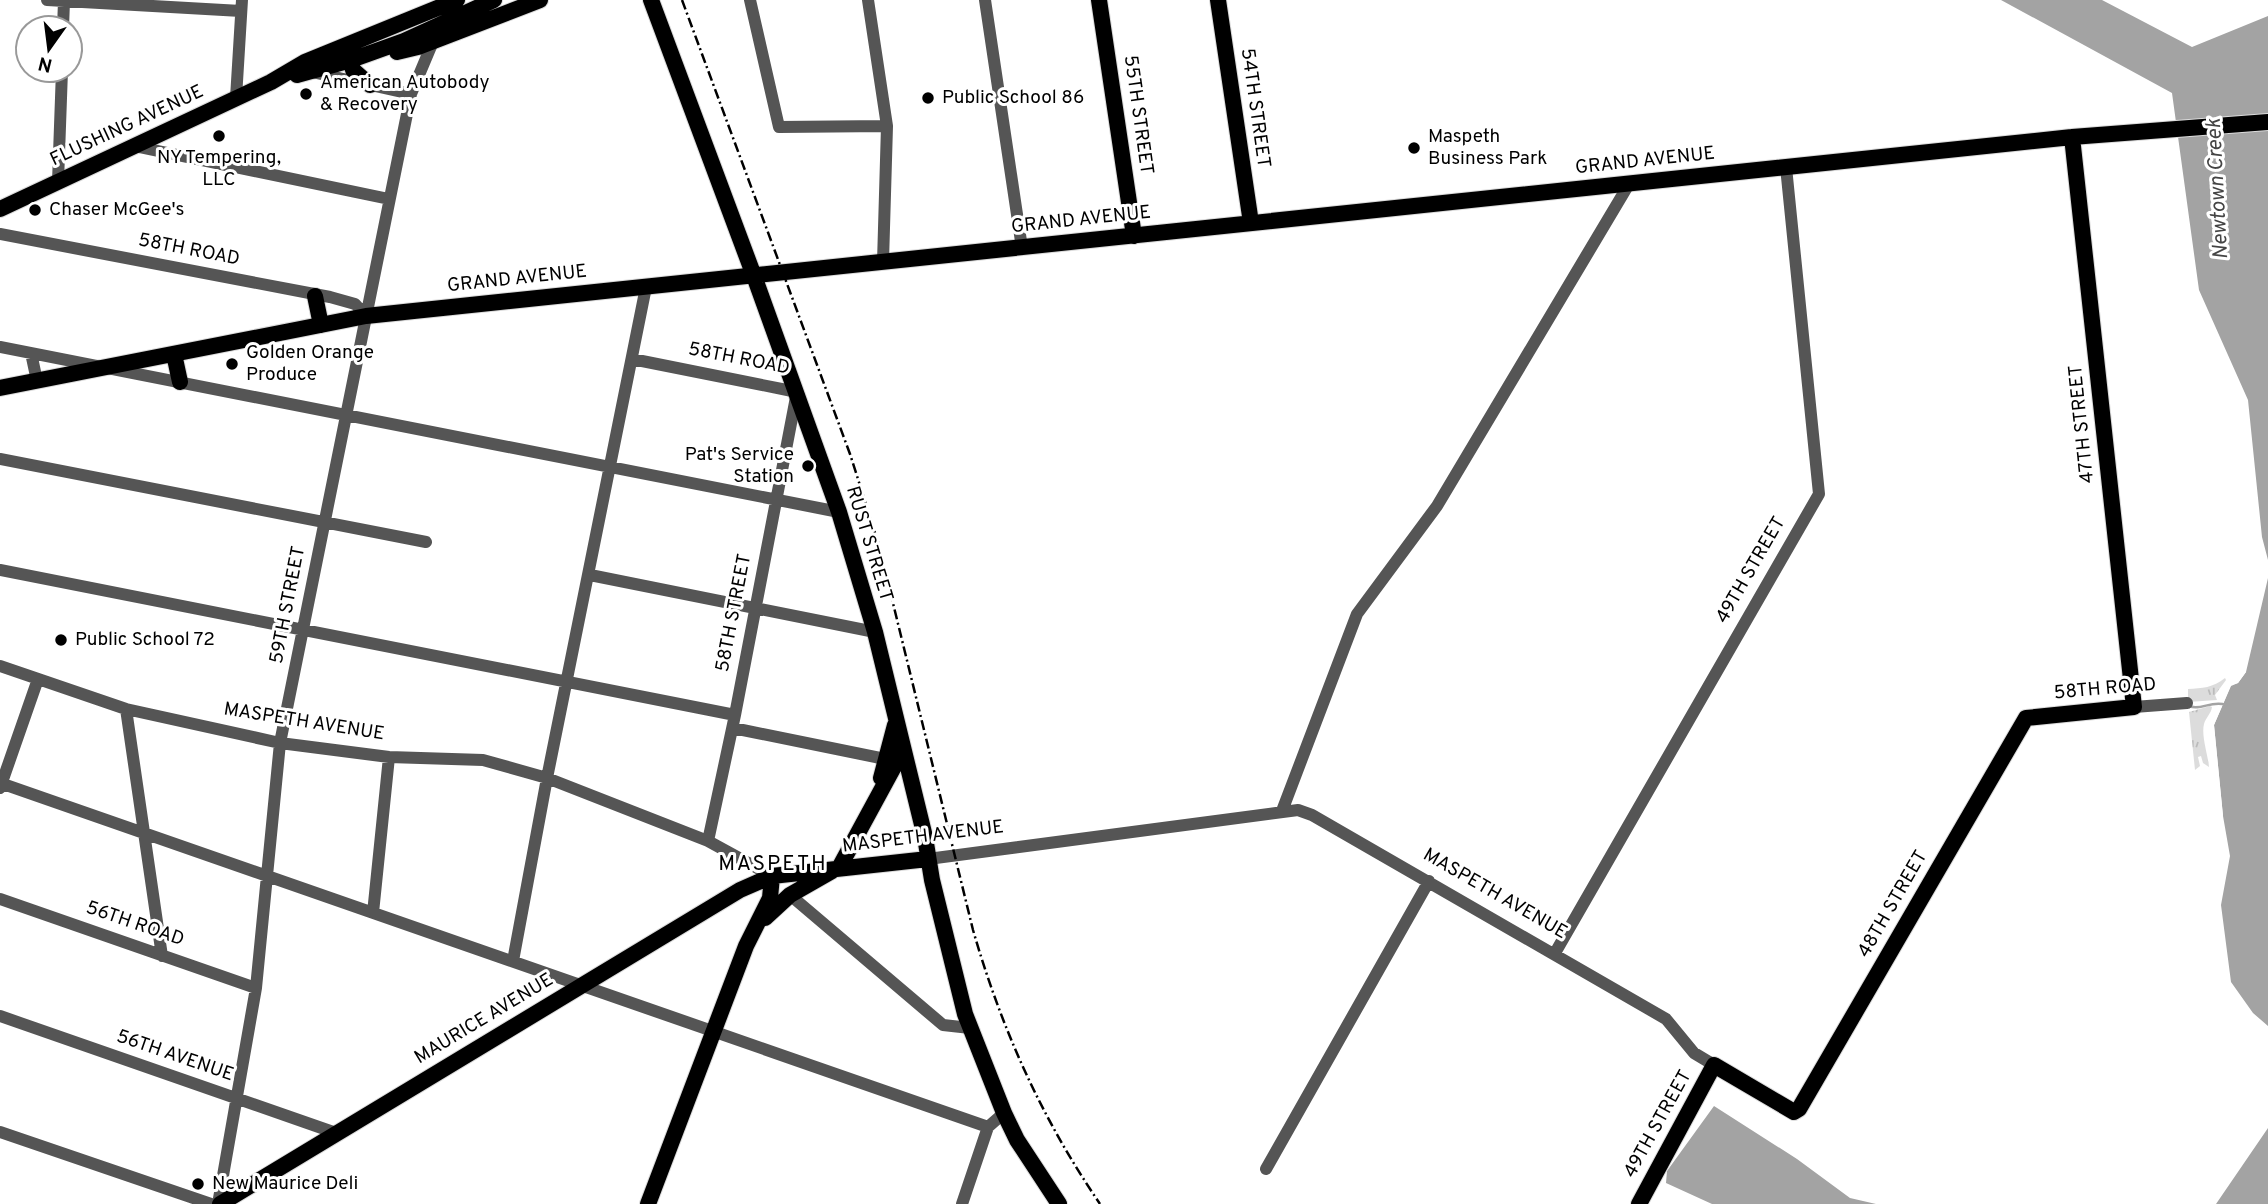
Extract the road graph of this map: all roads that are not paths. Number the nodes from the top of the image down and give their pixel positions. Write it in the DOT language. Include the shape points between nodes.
graph roads {
  1 [pos="47,0"];
  2 [pos="427,0"];
  3 [pos="457,0"];
  4 [pos="494,0"];
  5 [pos="540,0"];
  6 [pos="651,0"];
  7 [pos="750,0"];
  8 [pos="868,0"];
  9 [pos="985,0"];
  10 [pos="1099,0"];
  11 [pos="1218,0"];
  12 [pos="64,1"];
  13 [pos="241,5"];
  14 [pos="441,24"];
  15 [pos="385,29"];
  16 [pos="434,40"];
  17 [pos="377,51"];
  18 [pos="349,52"];
  19 [pos="309,72"];
  20 [pos="271,82"];
  21 [pos="62,84"];
  22 [pos="370,85"];
  23 [pos="411,93"];
  24 [pos="236,98"];
  25 [pos="2268,122"];
  26 [pos="887,126"];
  27 [pos="2073,137"];
  28 [pos="134,146"];
  29 [pos="1786,167"];
  30 [pos="58,182"];
  31 [pos="1629,184"];
  32 [pos="389,199"];
  33 [pos="0,209"];
  34 [pos="1251,223"];
  35 [pos="0,234"];
  36 [pos="1134,236"];
  37 [pos="1022,248"];
  38 [pos="883,262"];
  39 [pos="754,276"];
  40 [pos="646,287"];
  41 [pos="315,296"];
  42 [pos="366,316"];
  43 [pos="321,325"];
  44 [pos="0,347"];
  45 [pos="31,353"];
  46 [pos="174,354"];
  47 [pos="632,359"];
  48 [pos="105,367"];
  49 [pos="37,381"];
  50 [pos="180,382"];
  51 [pos="0,388"];
  52 [pos="797,392"];
  53 [pos="346,415"];
  54 [pos="0,459"];
  55 [pos="611,467"];
  56 [pos="777,500"];
  57 [pos="839,512"];
  58 [pos="324,523"];
  59 [pos="426,542"];
  60 [pos="0,570"];
  61 [pos="590,575"];
  62 [pos="756,608"];
  63 [pos="302,631"];
  64 [pos="874,632"];
  65 [pos="0,666"];
  66 [pos="38,679"];
  67 [pos="568,683"];
  68 [pos="2187,703"];
  69 [pos="2134,707"];
  70 [pos="126,709"];
  71 [pos="2026,718"];
  72 [pos="734,721"];
  73 [pos="895,723"];
  74 [pos="281,743"];
  75 [pos="902,752"];
  76 [pos="389,757"];
  77 [pos="886,758"];
  78 [pos="547,778"];
  79 [pos="1,785"];
  80 [pos="875,800"];
  81 [pos="1282,811"];
  82 [pos="144,833"];
  83 [pos="708,841"];
  84 [pos="928,859"];
  85 [pos="839,868"];
  86 [pos="267,876"];
  87 [pos="772,876"];
  88 [pos="1429,881"];
  89 [pos="790,895"];
  90 [pos="0,900"];
  91 [pos="373,912"];
  92 [pos="758,924"];
  93 [pos="1555,953"];
  94 [pos="163,956"];
  95 [pos="513,961"];
  96 [pos="581,985"];
  97 [pos="256,988"];
  98 [pos="0,1016"];
  99 [pos="970,1028"];
  100 [pos="715,1031"];
  101 [pos="1714,1065"];
  102 [pos="236,1098"];
  103 [pos="1797,1111"];
  104 [pos="1004,1113"];
  105 [pos="988,1127"];
  106 [pos="0,1132"];
  107 [pos="336,1133"];
  108 [pos="1266,1169"];
  109 [pos="211,1204"];
  110 [pos="219,1204"];
  111 [pos="648,1204"];
  112 [pos="962,1204"];
  113 [pos="1059,1204"];
  114 [pos="1639,1204"];
  1 -- 12 [label="street"];
  2 -- 15 [label="main road"];
  3 -- 15 [label="main road, FLUSHING AVENUE"];
  4 -- 14 [label="main road, FLUSHING AVENUE"];
  5 -- 16 [label="main road"];
  6 -- 39 [label="main road, RUST STREET"];
  7 -- 26 [label="street" via="779,127"];
  8 -- 26 [label="street"];
  9 -- 37 [label="street"];
  10 -- 36 [label="main road, 55TH STREET"];
  11 -- 34 [label="main road, 54TH STREET"];
  12 -- 13 [label="street"];
  13 -- 24 [label="street"];
  14 -- 16 [label="street, 59TH STREET"];
  14 -- 17 [label="main road, FLUSHING AVENUE"];
  15 -- 18 [label="main road, FLUSHING AVENUE"];
  16 -- 17 [label="main road" via="400,52"];
  16 -- 23 [label="street, 59TH STREET"];
  17 -- 18 [label="main road, FLUSHING AVENUE"];
  18 -- 19 [label="main road, FLUSHING AVENUE"];
  18 -- 20 [label="main road, FLUSHING AVENUE" via="305,62"];
  18 -- 22 [label="main road" via="353,70"];
  19 -- 20 [label="main road, FLUSHING AVENUE"];
  19 -- 22 [label="street"];
  20 -- 24 [label="main road, FLUSHING AVENUE"];
  21 -- 30 [label="street"];
  22 -- 23 [label="street"];
  23 -- 32 [label="street, 59TH STREET"];
  24 -- 28 [label="main road, FLUSHING AVENUE"];
  25 -- 27 [label="main road, GRAND AVENUE"];
  26 -- 38 [label="street"];
  27 -- 29 [label="main road, GRAND AVENUE"];
  27 -- 69 [label="main road, 47TH STREET"];
  28 -- 30 [label="main road, FLUSHING AVENUE"];
  28 -- 32 [label="street"];
  29 -- 31 [label="main road, GRAND AVENUE"];
  29 -- 93 [label="street, 49TH STREET" via="1819,494"];
  30 -- 33 [label="main road, FLUSHING AVENUE"];
  31 -- 34 [label="main road, GRAND AVENUE"];
  31 -- 81 [label="street" via="1437,506 1357,614"];
  32 -- 42 [label="street, 59TH STREET"];
  34 -- 36 [label="main road, GRAND AVENUE"];
  35 -- 41 [label="street, 58TH ROAD"];
  36 -- 37 [label="main road, GRAND AVENUE"];
  37 -- 38 [label="main road, GRAND AVENUE"];
  38 -- 39 [label="main road, GRAND AVENUE"];
  39 -- 40 [label="main road, GRAND AVENUE"];
  39 -- 52 [label="main road, RUST STREET"];
  40 -- 42 [label="main road, GRAND AVENUE"];
  40 -- 47 [label="street"];
  41 -- 42 [label="street, 58TH ROAD" via="355,304"];
  41 -- 43 [label="main road"];
  42 -- 43 [label="main road, GRAND AVENUE"];
  42 -- 53 [label="street, 59TH STREET"];
  43 -- 46 [label="main road, GRAND AVENUE"];
  44 -- 45 [label="street"];
  45 -- 48 [label="street"];
  45 -- 49 [label="street"];
  46 -- 48 [label="main road, GRAND AVENUE"];
  46 -- 50 [label="main road"];
  47 -- 52 [label="street, 58TH ROAD"];
  47 -- 55 [label="street"];
  48 -- 49 [label="main road, GRAND AVENUE"];
  48 -- 50 [label="street"];
  49 -- 51 [label="main road, GRAND AVENUE"];
  50 -- 53 [label="street"];
  52 -- 56 [label="street, 58TH STREET"];
  52 -- 57 [label="main road, RUST STREET"];
  53 -- 55 [label="street"];
  53 -- 58 [label="street, 59TH STREET"];
  54 -- 58 [label="street"];
  55 -- 56 [label="street"];
  55 -- 61 [label="street"];
  56 -- 57 [label="street"];
  56 -- 62 [label="street, 58TH STREET"];
  57 -- 64 [label="main road, RUST STREET"];
  58 -- 59 [label="street"];
  58 -- 63 [label="street, 59TH STREET"];
  60 -- 63 [label="street"];
  61 -- 62 [label="street"];
  61 -- 67 [label="street"];
  62 -- 64 [label="street"];
  62 -- 72 [label="street, 58TH STREET"];
  63 -- 67 [label="street"];
  63 -- 74 [label="street, 59TH STREET"];
  64 -- 73 [label="main road, RUST STREET"];
  65 -- 66 [label="street, MASPETH AVENUE"];
  66 -- 70 [label="street, MASPETH AVENUE"];
  66 -- 79 [label="street"];
  67 -- 72 [label="street"];
  67 -- 78 [label="street"];
  68 -- 69 [label="street, 58TH ROAD"];
  69 -- 71 [label="main road, 58TH ROAD"];
  70 -- 74 [label="street, MASPETH AVENUE"];
  70 -- 82 [label="street"];
  71 -- 103 [label="main road, 48TH STREET"];
  72 -- 77 [label="street"];
  72 -- 83 [label="street, 58TH STREET"];
  73 -- 75 [label="main road, RUST STREET"];
  73 -- 77 [label="main road"];
  74 -- 76 [label="street, MASPETH AVENUE"];
  74 -- 86 [label="street, 59TH STREET"];
  75 -- 80 [label="main road"];
  75 -- 84 [label="main road, RUST STREET"];
  76 -- 78 [label="street, MASPETH AVENUE" via="483,760"];
  76 -- 91 [label="street"];
  77 -- 80 [label="main road"];
  78 -- 83 [label="street, MASPETH AVENUE"];
  78 -- 95 [label="street"];
  79 -- 82 [label="street"];
  80 -- 85 [label="main road"];
  81 -- 84 [label="street, MASPETH AVENUE"];
  81 -- 88 [label="street, MASPETH AVENUE" via="1312,815"];
  82 -- 86 [label="street"];
  82 -- 94 [label="street"];
  83 -- 87 [label="street, MASPETH AVENUE"];
  84 -- 85 [label="main road, MASPETH AVENUE"];
  84 -- 99 [label="main road, RUST STREET"];
  85 -- 87 [label="main road, MASPETH AVENUE"];
  85 -- 89 [label="main road"];
  86 -- 91 [label="street"];
  86 -- 97 [label="street, 59TH STREET"];
  87 -- 92 [label="main road" via="770,898"];
  87 -- 96 [label="main road, MAURICE AVENUE" via="740,890"];
  88 -- 93 [label="street, MASPETH AVENUE"];
  88 -- 108 [label="street"];
  89 -- 92 [label="main road"];
  89 -- 99 [label="street" via="943,1025"];
  90 -- 94 [label="street, 56TH ROAD"];
  91 -- 95 [label="street"];
  92 -- 100 [label="main road"];
  93 -- 101 [label="street, MASPETH AVENUE" via="1666,1019 1694,1053"];
  94 -- 97 [label="street, 56TH ROAD"];
  95 -- 96 [label="street"];
  96 -- 100 [label="street"];
  96 -- 107 [label="main road, MAURICE AVENUE"];
  97 -- 102 [label="street, 59TH STREET"];
  98 -- 102 [label="street, 56TH AVENUE"];
  99 -- 104 [label="main road, RUST STREET"];
  100 -- 105 [label="street"];
  100 -- 111 [label="main road"];
  101 -- 103 [label="main road, MASPETH AVENUE"];
  101 -- 114 [label="main road, 49TH STREET"];
  102 -- 107 [label="street, 56TH AVENUE"];
  102 -- 110 [label="street, 59TH STREET"];
  104 -- 105 [label="street"];
  104 -- 113 [label="main road"];
  105 -- 112 [label="street"];
  106 -- 109 [label="street"];
  107 -- 110 [label="main road, MAURICE AVENUE"];
}
